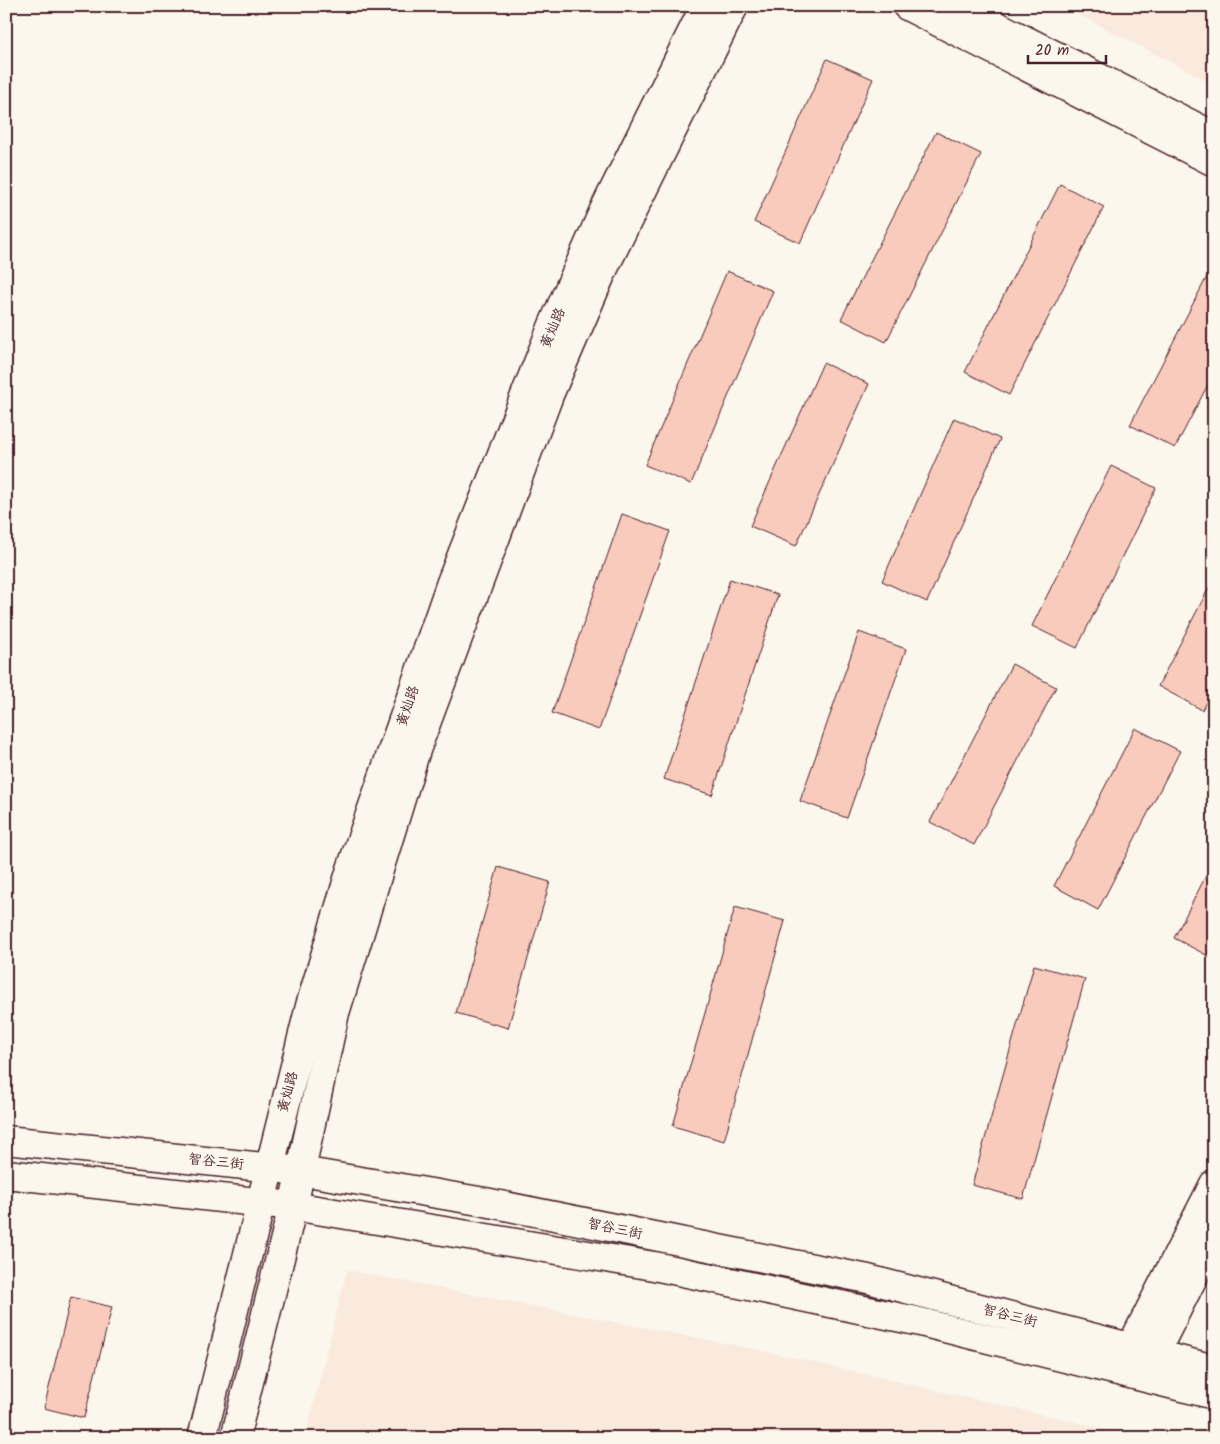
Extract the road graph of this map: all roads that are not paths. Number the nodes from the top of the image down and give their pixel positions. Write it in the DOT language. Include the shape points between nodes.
graph roads {
  1 [pos="705,6"];
  2 [pos="734,6"];
  3 [pos="907,6"];
  4 [pos="958,6"];
  5 [pos="1214,136"];
  6 [pos="1214,162"];
  7 [pos="6,1140"];
  8 [pos="268,1167"];
  9 [pos="301,1171"];
  10 [pos="6,1174"];
  11 [pos="1214,1184"];
  12 [pos="260,1203"];
  13 [pos="293,1206"];
  14 [pos="1214,1236"];
  15 [pos="1143,1350"];
  16 [pos="1214,1368"];
  17 [pos="1214,1395"];
  18 [pos="202,1438"];
  19 [pos="234,1438"];
  1 -- 8 [label="street, 黄灿路" via="604,210 553,325 450,585 351,869 310,1006"];
  2 -- 9 [label="street, 黄灿路" via="603,270 553,386 416,750 335,1013"];
  3 -- 6 [label="street"];
  4 -- 5 [label="street"];
  7 -- 8 [label="street, 智谷三街"];
  8 -- 9 [label="street, 智谷三街"];
  8 -- 12 [label="street, 黄灿路"];
  9 -- 13 [label="street, 黄灿路"];
  9 -- 15 [label="street, 智谷三街" via="485,1202 868,1279"];
  10 -- 12 [label="street, 智谷三街"];
  11 -- 15 [label="street"];
  12 -- 13 [label="street, 智谷三街"];
  12 -- 18 [label="street, 黄灿路"];
  13 -- 17 [label="street, 智谷三街" via="654,1266 916,1321"];
  13 -- 19 [label="street, 黄灿路"];
  14 -- 15 [label="street"];
  15 -- 16 [label="street, 智谷三街"];
}
